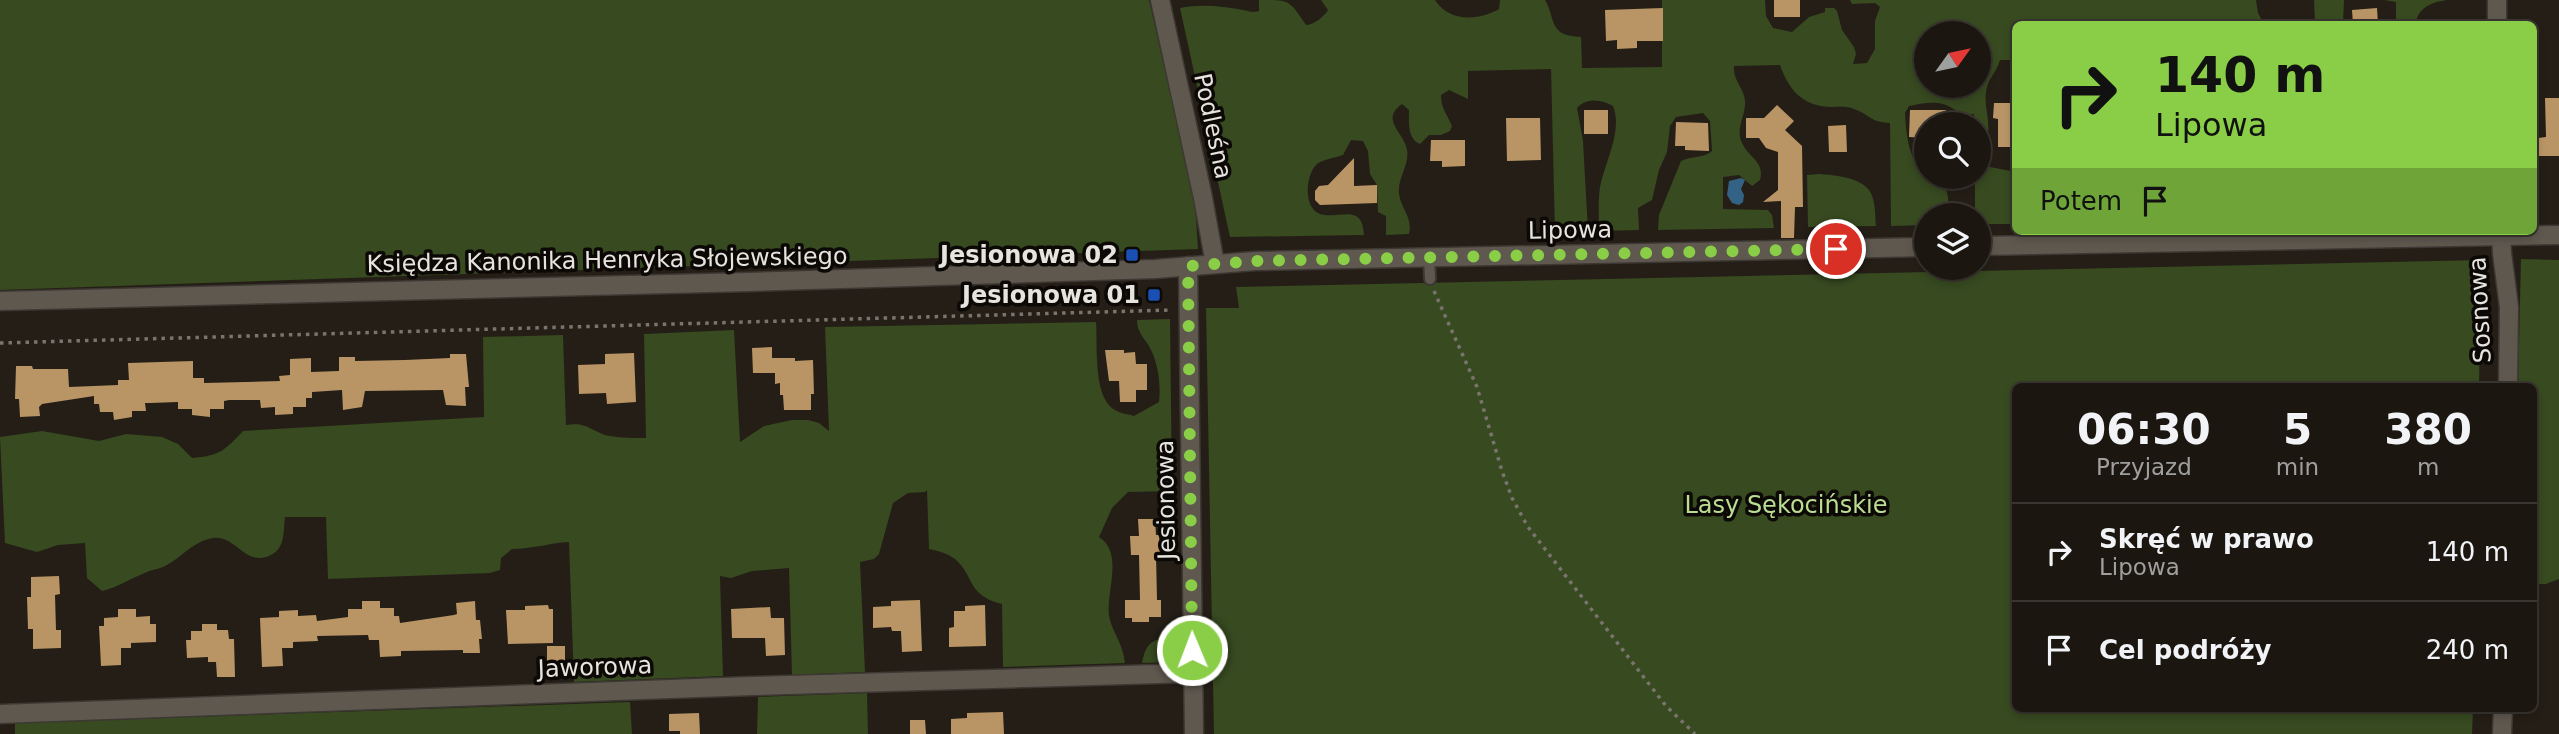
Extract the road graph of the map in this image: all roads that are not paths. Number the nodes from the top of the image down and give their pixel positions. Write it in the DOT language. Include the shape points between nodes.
graph roads {
  1 [pos="1160,0"];
  2 [pos="2497,0"];
  3 [pos="2497,21"];
  4 [pos="2458,235"];
  5 [pos="2501,235"];
  6 [pos="2537,235"];
  7 [pos="2559,235"];
  8 [pos="1991,246"];
  9 [pos="1914,247"];
  10 [pos="1429,257"];
  11 [pos="1215,264"];
  12 [pos="1188,266"];
  13 [pos="1430,279"];
  14 [pos="0,301"];
  15 [pos="2508,383"];
  16 [pos="1193,673"];
  17 [pos="2503,712"];
  18 [pos="0,714"];
  19 [pos="1194,734"];
  20 [pos="2502,734"];
  1 -- 11 [label="street, Podleśna"];
  2 -- 3 [label="street"];
  4 -- 8 [label="street"];
  5 -- 15 [label="street, Sosnowa" via="2509,307"];
  6 -- 7 [label="street"];
  9 -- 10 [label="street, Lipowa"];
  10 -- 11 [label="street, Lipowa"];
  10 -- 13 [label="lane"];
  11 -- 12 [label="street, Księdza Kanonika Henryka Słojewskiego"];
  12 -- 14 [label="street, Księdza Kanonika Henryka Słojewskiego"];
  12 -- 16 [label="street, Jesionowa"];
  16 -- 18 [label="street, Jaworowa"];
  16 -- 19 [label="street, Jesionowa"];
  17 -- 20 [label="street"];
}
